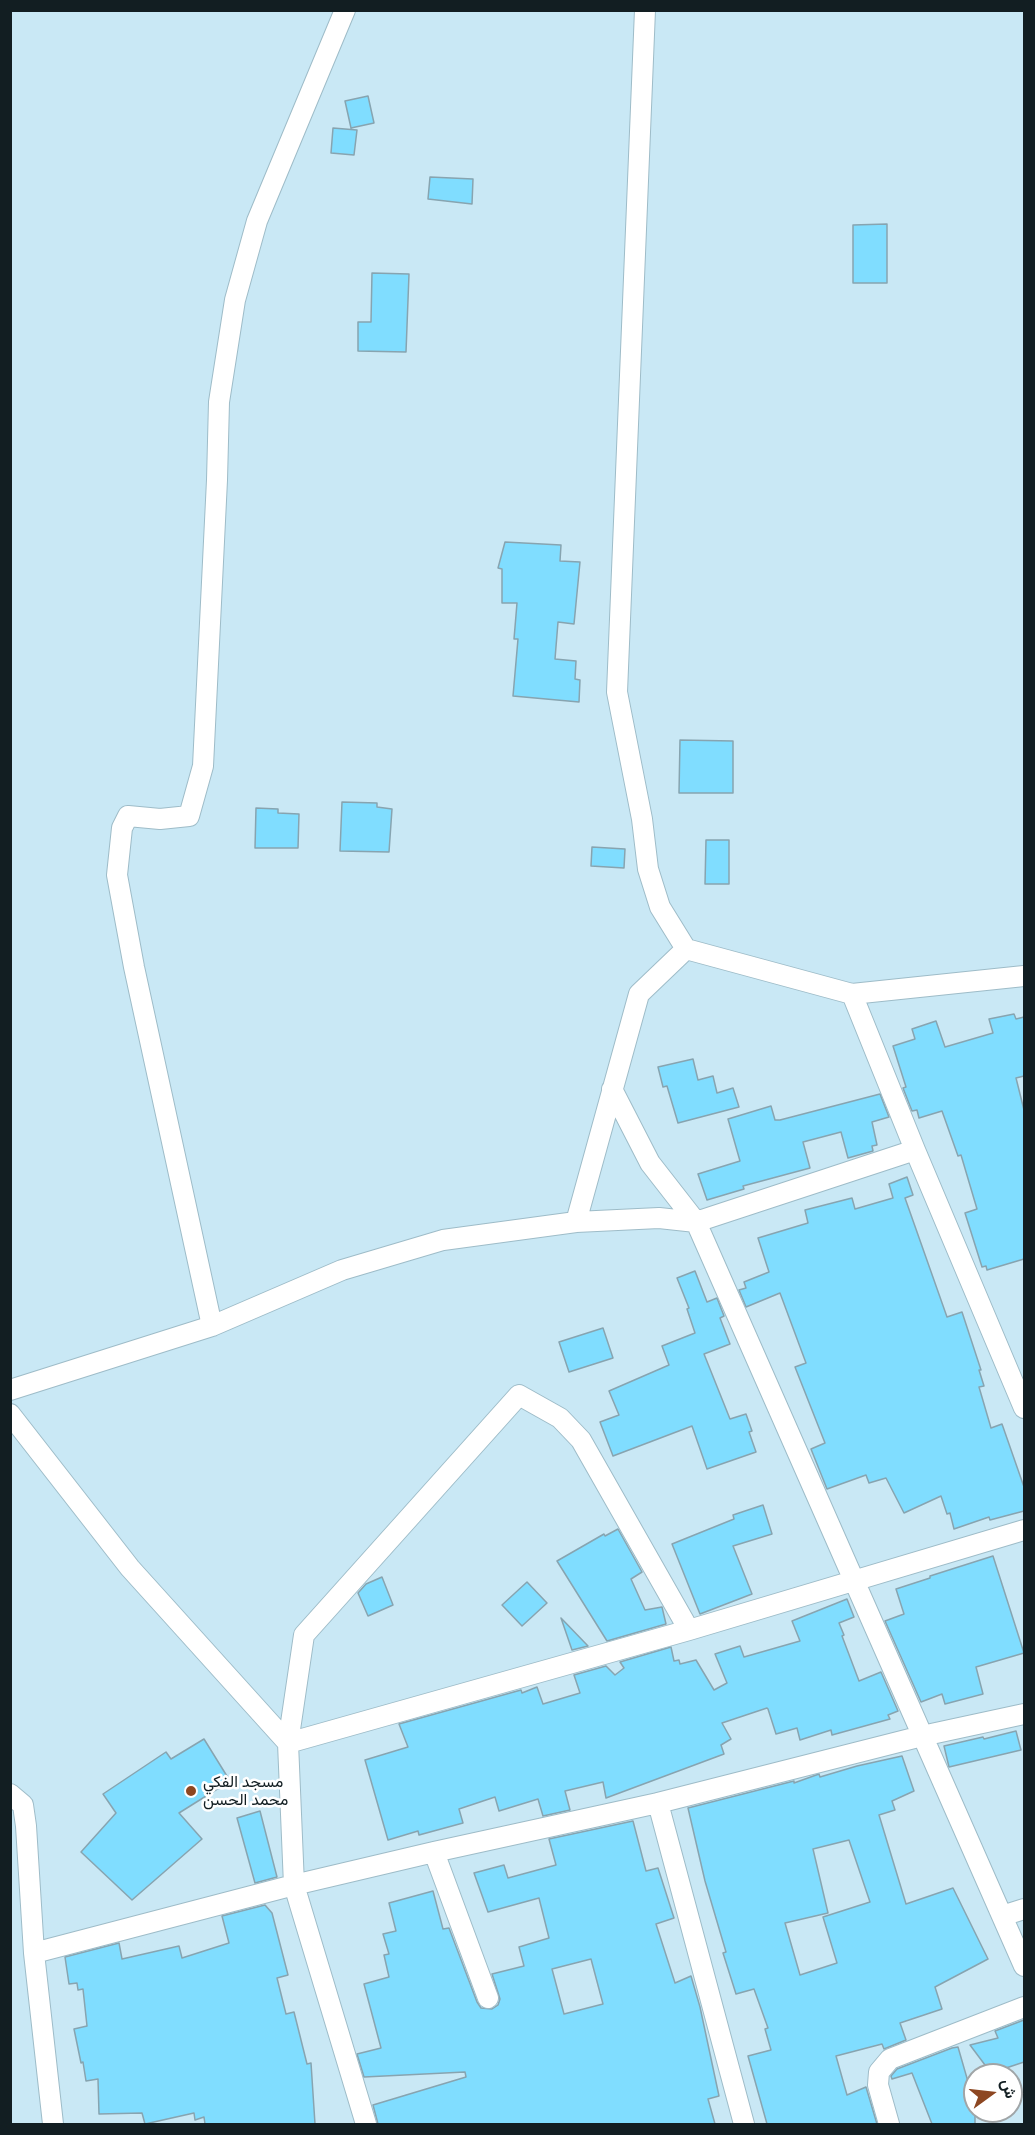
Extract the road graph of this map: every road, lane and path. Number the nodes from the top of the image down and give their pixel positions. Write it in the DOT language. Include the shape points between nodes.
graph roads {
  1 [pos="345,10"];
  2 [pos="645,10"];
  3 [pos="686,949"];
  4 [pos="1024,976"];
  5 [pos="852,994"];
  6 [pos="612,1089"];
  7 [pos="915,1150"];
  8 [pos="576,1222"];
  9 [pos="696,1222"];
  10 [pos="212,1326"];
  11 [pos="10,1390"];
  12 [pos="1024,1408"];
  13 [pos="10,1414"];
  14 [pos="1024,1530"];
  15 [pos="854,1582"];
  16 [pos="689,1630"];
  17 [pos="1024,1714"];
  18 [pos="922,1736"];
  19 [pos="288,1743"];
  20 [pos="10,1794"];
  21 [pos="658,1803"];
  22 [pos="434,1852"];
  23 [pos="294,1885"];
  24 [pos="1024,1909"];
  25 [pos="1002,1916"];
  26 [pos="34,1953"];
  27 [pos="1024,1966"];
  28 [pos="488,1998"];
  29 [pos="1024,2007"];
  30 [pos="53,2124"];
  31 [pos="366,2124"];
  32 [pos="744,2124"];
  33 [pos="889,2124"];
  1 -- 10 [label="street" via="257,221 236,300 219,402 203,766 189,816 128,816 122,828 119,854 117,875 134,967"];
  2 -- 3 [label="street" via="617,692 648,869 660,907"];
  3 -- 5 [label="street"];
  3 -- 6 [label="street" via="639,994"];
  4 -- 5 [label="street"];
  5 -- 7 [label="street"];
  6 -- 8 [label="street"];
  6 -- 9 [label="street" via="650,1163"];
  7 -- 9 [label="street"];
  7 -- 12 [label="street"];
  8 -- 9 [label="street" via="641,1218"];
  8 -- 10 [label="street" via="444,1240 342,1270"];
  9 -- 15 [label="street"];
  10 -- 11 [label="street"];
  13 -- 19 [label="street" via="130,1568"];
  14 -- 15 [label="street"];
  15 -- 16 [label="street"];
  15 -- 18 [label="street"];
  16 -- 19 [label="street"];
  16 -- 19 [label="street" via="581,1440 560,1418 519,1395 304,1635"];
  17 -- 18 [label="street"];
  18 -- 21 [label="street"];
  18 -- 25 [label="street"];
  19 -- 23 [label="street"];
  20 -- 26 [label="street" via="23,1805"];
  21 -- 22 [label="street"];
  21 -- 32 [label="street"];
  22 -- 23 [label="street"];
  22 -- 28 [label="street"];
  23 -- 26 [label="street"];
  23 -- 31 [label="street"];
  24 -- 25 [label="street"];
  25 -- 27 [label="street"];
  26 -- 30 [label="street"];
  29 -- 33 [label="street" via="890,2059 879,2072 878,2085"];
}
